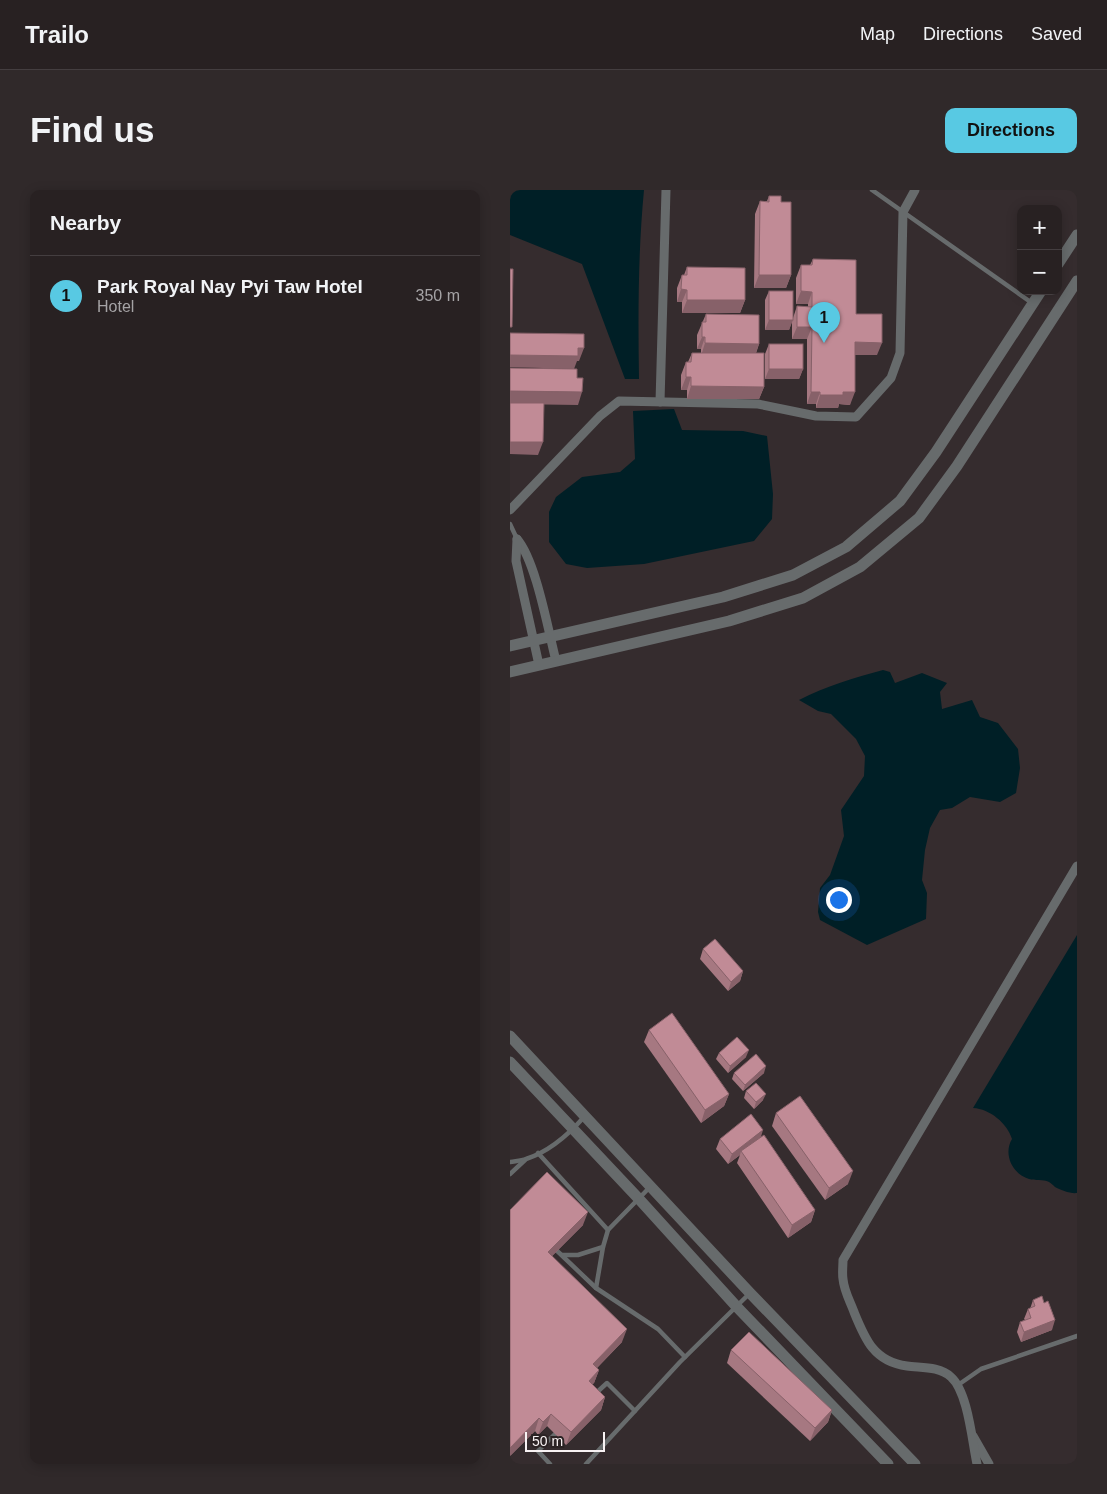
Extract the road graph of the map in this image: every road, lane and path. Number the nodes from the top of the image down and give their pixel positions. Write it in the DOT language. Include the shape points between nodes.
graph roads {
  1 [pos="666,190"];
  2 [pos="872,190"];
  3 [pos="915,190"];
  4 [pos="903,212"];
  5 [pos="1077,235"];
  6 [pos="1062,258"];
  7 [pos="1077,281"];
  8 [pos="1038,295"];
  9 [pos="1033,303"];
  10 [pos="660,402"];
  11 [pos="510,510"];
  12 [pos="510,524"];
  13 [pos="517,539"];
  14 [pos="550,637"];
  15 [pos="533,641"];
  16 [pos="510,646"];
  17 [pos="556,661"];
  18 [pos="539,665"];
  19 [pos="510,672"];
  20 [pos="1077,866"];
  21 [pos="510,1036"];
  22 [pos="510,1062"];
  23 [pos="585,1116"];
  24 [pos="573,1130"];
  25 [pos="538,1153"];
  26 [pos="526,1160"];
  27 [pos="510,1162"];
  28 [pos="510,1174"];
  29 [pos="651,1186"];
  30 [pos="639,1199"];
  31 [pos="608,1230"];
  32 [pos="549,1243"];
  33 [pos="603,1247"];
  34 [pos="562,1255"];
  35 [pos="596,1288"];
  36 [pos="750,1293"];
  37 [pos="736,1306"];
  38 [pos="1077,1336"];
  39 [pos="685,1358"];
  40 [pos="958,1385"];
  41 [pos="593,1396"];
  42 [pos="635,1411"];
  43 [pos="565,1424"];
  44 [pos="970,1430"];
  45 [pos="550,1464"];
  46 [pos="586,1464"];
  47 [pos="888,1464"];
  48 [pos="915,1464"];
  49 [pos="977,1464"];
  50 [pos="989,1464"];
  1 -- 10 [label="street"];
  2 -- 4 [label="lane"];
  3 -- 4 [label="street"];
  4 -- 9 [label="lane"];
  4 -- 10 [label="street" via="900,353 891,378 856,417 816,416 758,404"];
  5 -- 6 [label="street"];
  7 -- 17 [label="street" via="957,466 918,518 860,567 803,598 729,621"];
  8 -- 9 [label="street"];
  9 -- 14 [label="street" via="936,452 900,501 846,547 793,575 723,597"];
  10 -- 11 [label="street" via="619,401 600,416"];
  12 -- 13 [label="lane"];
  13 -- 14 [label="street" via="528,558"];
  13 -- 15 [label="street" via="516,561"];
  14 -- 15 [label="street"];
  14 -- 17 [label="street"];
  15 -- 16 [label="street"];
  15 -- 18 [label="street"];
  17 -- 18 [label="street"];
  18 -- 19 [label="street"];
  20 -- 40 [label="street" via="843,1260 846,1294 866,1342 875,1352 906,1366 926,1367 949,1375"];
  21 -- 23 [label="street"];
  22 -- 24 [label="street"];
  23 -- 24 [label="lane"];
  23 -- 29 [label="street"];
  24 -- 25 [label="lane"];
  24 -- 30 [label="street"];
  25 -- 26 [label="lane"];
  25 -- 31 [label="lane"];
  26 -- 27 [label="lane"];
  26 -- 28 [label="lane"];
  29 -- 30 [label="lane"];
  29 -- 36 [label="street"];
  30 -- 31 [label="lane"];
  30 -- 37 [label="street"];
  31 -- 33 [label="lane"];
  32 -- 34 [label="lane"];
  33 -- 34 [label="lane" via="578,1255"];
  33 -- 35 [label="lane"];
  34 -- 35 [label="lane"];
  35 -- 39 [label="lane" via="658,1329"];
  36 -- 37 [label="lane"];
  36 -- 48 [label="street"];
  37 -- 39 [label="lane"];
  37 -- 47 [label="street"];
  38 -- 40 [label="lane" via="981,1369"];
  39 -- 42 [label="lane"];
  40 -- 44 [label="street"];
  41 -- 42 [label="lane" via="606,1383"];
  42 -- 46 [label="lane"];
  43 -- 45 [label="lane" via="538,1451"];
  44 -- 49 [label="street"];
  44 -- 50 [label="street"];
}
